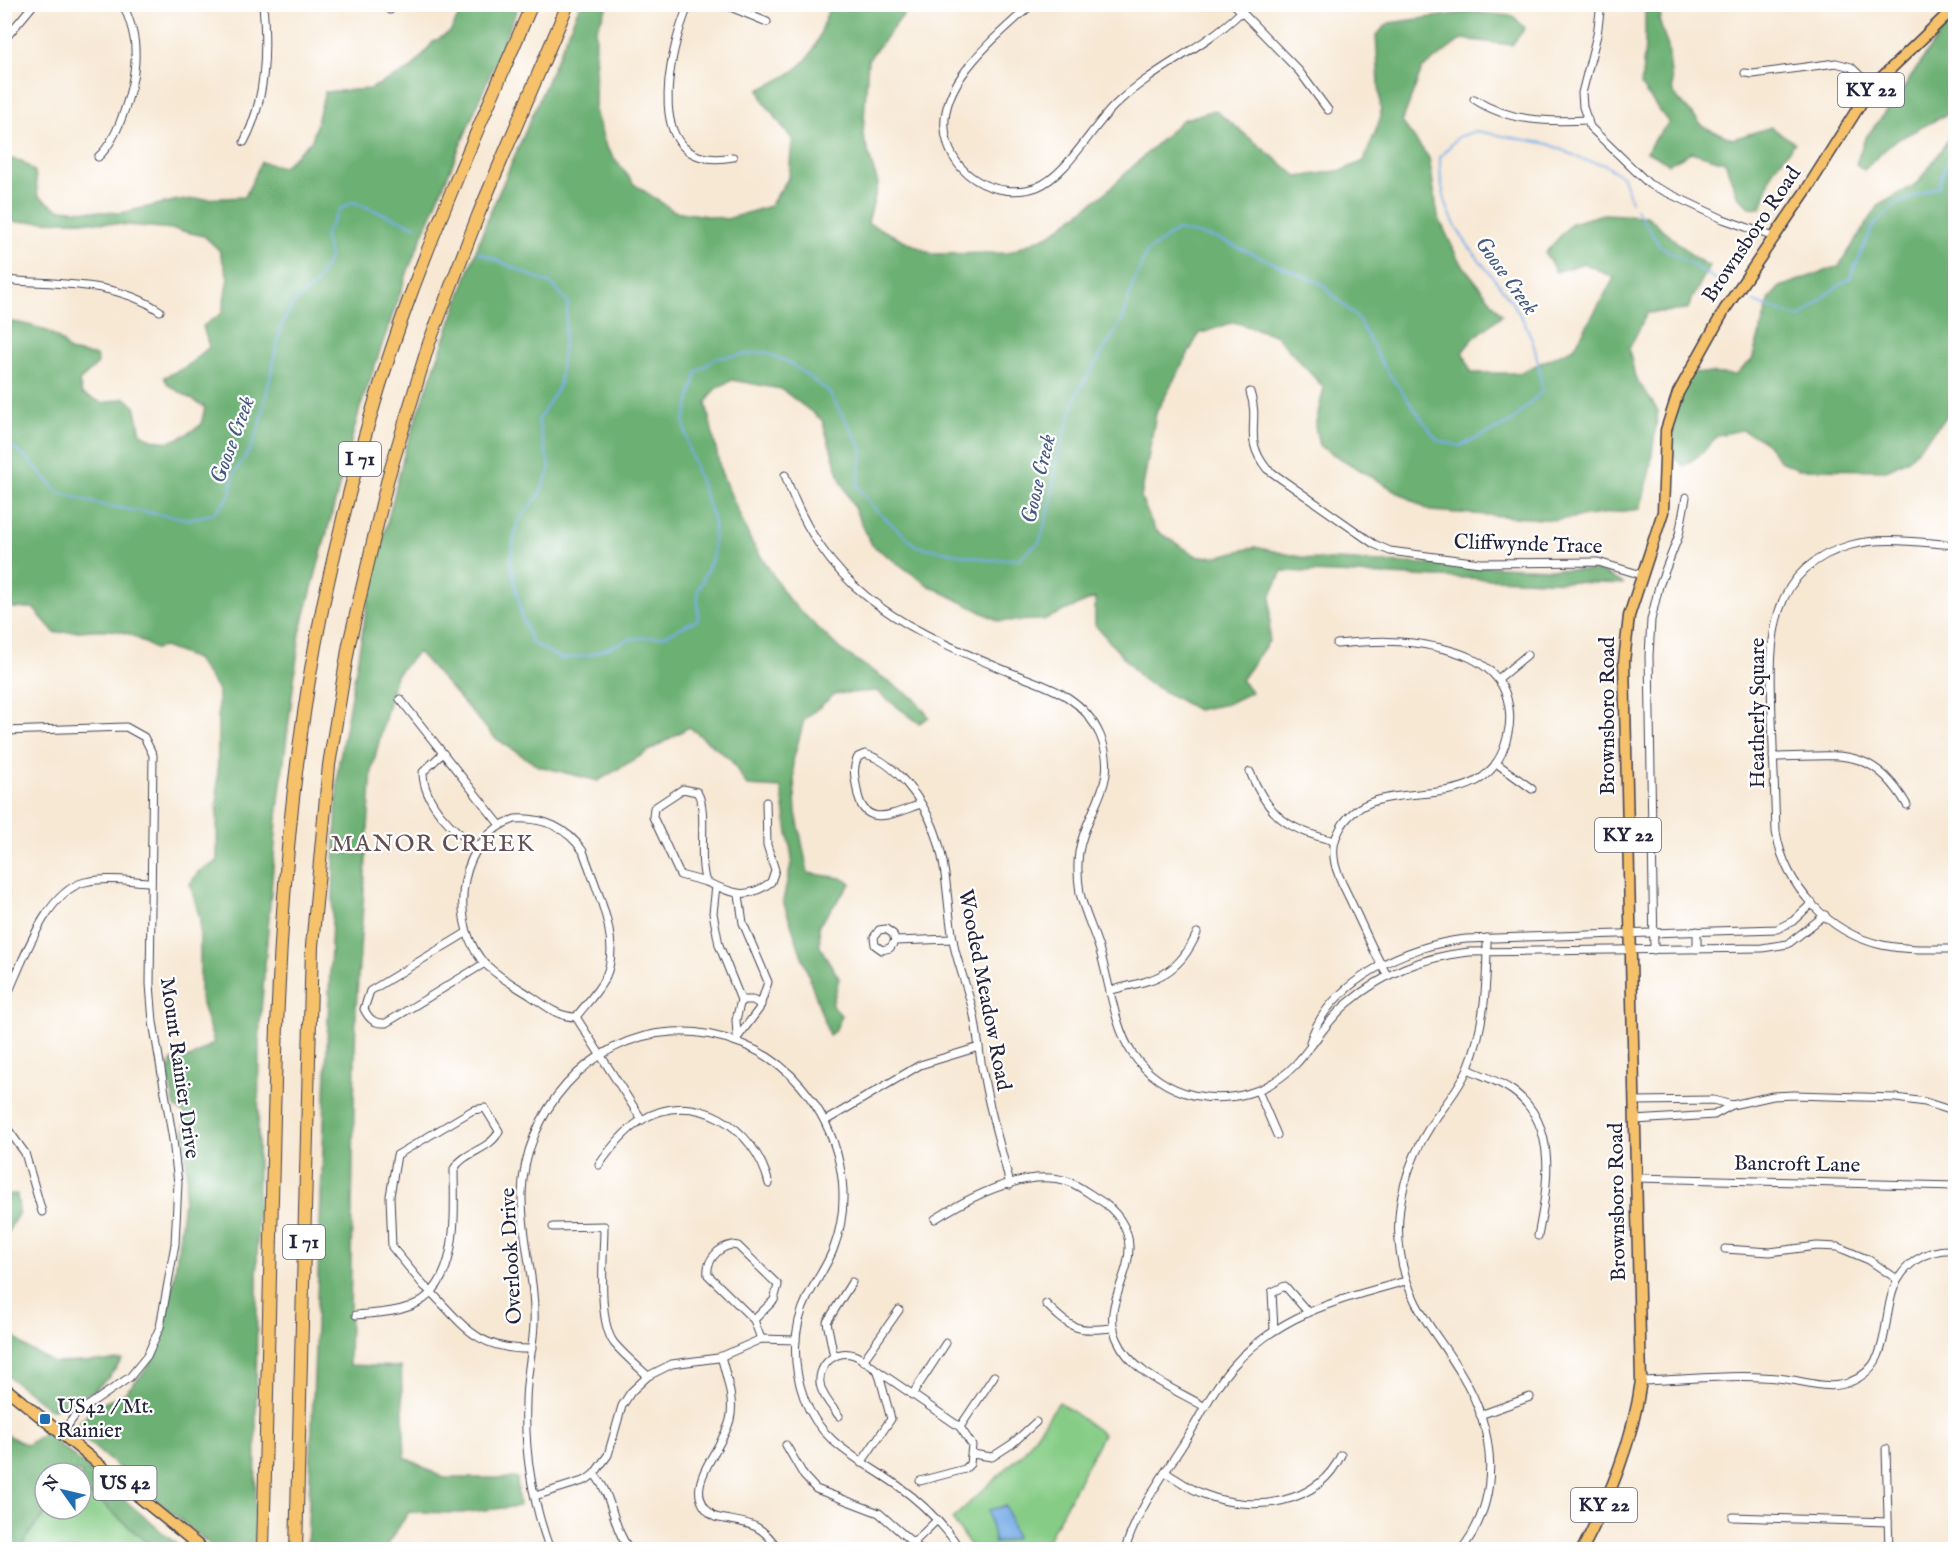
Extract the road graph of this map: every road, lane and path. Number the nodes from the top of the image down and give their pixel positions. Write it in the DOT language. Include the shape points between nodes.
graph roads {
  1 [pos="34,4"];
  2 [pos="123,4"];
  3 [pos="263,4"];
  4 [pos="532,4"];
  5 [pos="567,4"];
  6 [pos="689,4"];
  7 [pos="723,4"];
  8 [pos="1032,4"];
  9 [pos="1234,4"];
  10 [pos="1249,4"];
  11 [pos="1601,4"];
  12 [pos="1956,6"];
  13 [pos="1242,12"];
  14 [pos="767,22"];
  15 [pos="4,40"];
  16 [pos="1745,73"];
  17 [pos="1873,88"];
  18 [pos="1474,99"];
  19 [pos="1328,110"];
  20 [pos="1588,120"];
  21 [pos="244,142"];
  22 [pos="98,157"];
  23 [pos="733,158"];
  24 [pos="1774,237"];
  25 [pos="4,280"];
  26 [pos="160,311"];
  27 [pos="1250,392"];
  28 [pos="784,475"];
  29 [pos="1686,497"];
  30 [pos="1956,545"];
  31 [pos="1642,575"];
  32 [pos="1336,644"];
  33 [pos="1527,655"];
  34 [pos="1497,679"];
  35 [pos="400,699"];
  36 [pos="4,731"];
  37 [pos="443,753"];
  38 [pos="1773,757"];
  39 [pos="1496,763"];
  40 [pos="1250,772"];
  41 [pos="1532,789"];
  42 [pos="766,802"];
  43 [pos="921,804"];
  44 [pos="1907,805"];
  45 [pos="500,825"];
  46 [pos="1335,841"];
  47 [pos="478,846"];
  48 [pos="151,882"];
  49 [pos="705,882"];
  50 [pos="716,886"];
  51 [pos="739,895"];
  52 [pos="1812,903"];
  53 [pos="1825,915"];
  54 [pos="1778,929"];
  55 [pos="1697,931"];
  56 [pos="1654,932"];
  57 [pos="466,933"];
  58 [pos="1197,933"];
  59 [pos="1632,933"];
  60 [pos="1486,938"];
  61 [pos="953,939"];
  62 [pos="895,942"];
  63 [pos="1782,945"];
  64 [pos="1698,949"];
  65 [pos="1956,949"];
  66 [pos="1654,950"];
  67 [pos="1632,951"];
  68 [pos="1487,952"];
  69 [pos="485,963"];
  70 [pos="1381,964"];
  71 [pos="1387,975"];
  72 [pos="1111,990"];
  73 [pos="741,1000"];
  74 [pos="4,1002"];
  75 [pos="761,1005"];
  76 [pos="576,1017"];
  77 [pos="736,1038"];
  78 [pos="1309,1045"];
  79 [pos="979,1047"];
  80 [pos="600,1056"];
  81 [pos="1468,1069"];
  82 [pos="1258,1090"];
  83 [pos="1635,1101"];
  84 [pos="1732,1105"];
  85 [pos="1956,1112"];
  86 [pos="642,1120"];
  87 [pos="1635,1120"];
  88 [pos="825,1121"];
  89 [pos="4,1124"];
  90 [pos="1277,1135"];
  91 [pos="599,1165"];
  92 [pos="1637,1178"];
  93 [pos="769,1184"];
  94 [pos="1010,1185"];
  95 [pos="1956,1186"];
  96 [pos="42,1212"];
  97 [pos="935,1219"];
  98 [pos="553,1227"];
  99 [pos="1538,1236"];
  100 [pos="1725,1249"];
  101 [pos="1956,1250"];
  102 [pos="1897,1279"];
  103 [pos="1406,1281"];
  104 [pos="852,1282"];
  105 [pos="430,1291"];
  106 [pos="1046,1304"];
  107 [pos="899,1310"];
  108 [pos="1307,1311"];
  109 [pos="356,1315"];
  110 [pos="754,1320"];
  111 [pos="1113,1328"];
  112 [pos="1274,1330"];
  113 [pos="760,1339"];
  114 [pos="796,1340"];
  115 [pos="946,1343"];
  116 [pos="532,1349"];
  117 [pos="722,1356"];
  118 [pos="834,1357"];
  119 [pos="863,1361"];
  120 [pos="878,1371"];
  121 [pos="648,1376"];
  122 [pos="994,1376"];
  123 [pos="1641,1381"];
  124 [pos="4,1387"];
  125 [pos="912,1395"];
  126 [pos="1530,1397"];
  127 [pos="1205,1407"];
  128 [pos="1480,1415"];
  129 [pos="839,1416"];
  130 [pos="1036,1422"];
  131 [pos="960,1427"];
  132 [pos="63,1432"];
  133 [pos="786,1445"];
  134 [pos="1886,1449"];
  135 [pos="972,1455"];
  136 [pos="1341,1455"];
  137 [pos="861,1463"];
  138 [pos="1166,1472"];
  139 [pos="594,1474"];
  140 [pos="920,1481"];
  141 [pos="535,1496"];
  142 [pos="1733,1517"];
  143 [pos="936,1521"];
  144 [pos="1888,1522"];
  145 [pos="913,1542"];
  146 [pos="204,1550"];
  147 [pos="263,1550"];
  148 [pos="296,1550"];
  149 [pos="550,1550"];
  150 [pos="630,1550"];
  151 [pos="780,1550"];
  152 [pos="906,1550"];
  153 [pos="921,1550"];
  154 [pos="961,1550"];
  155 [pos="1125,1550"];
  156 [pos="1461,1550"];
  157 [pos="1582,1550"];
  158 [pos="1889,1550"];
  1 -- 15 [label="street"];
  2 -- 22 [label="street" via="135,41 134,68 117,128"];
  3 -- 21 [label="street" via="261,95"];
  4 -- 147 [label="highway, I 71" via="428,250 396,337 339,534 315,647 296,766 278,961"];
  5 -- 148 [label="highway, I 71" via="487,192 429,343 376,526 348,655 329,765 312,946"];
  6 -- 23 [label="street" via="670,70 670,121 679,138 697,155 708,159"];
  7 -- 14 [label="street"];
  8 -- 13 [label="street" via="961,78 947,110 946,133 952,154 964,171 1000,189 1022,190 1044,183 1061,169 1115,105"];
  9 -- 13 [label="street"];
  10 -- 13 [label="street"];
  11 -- 20 [label="street" via="1598,35 1582,93"];
  12 -- 17 [label="main road, Brownsboro Road / KY 22"];
  13 -- 19 [label="street" via="1299,71"];
  16 -- 17 [label="street" via="1836,63 1851,68"];
  17 -- 24 [label="main road, Brownsboro Road / KY 22"];
  18 -- 20 [label="street" via="1491,109 1532,119 1563,123"];
  20 -- 24 [label="street" via="1590,127 1649,184 1723,219"];
  24 -- 31 [label="main road, Brownsboro Road / KY 22" via="1696,355 1673,405 1666,430 1663,512"];
  25 -- 26 [label="street" via="126,292"];
  27 -- 31 [label="street, Cliffwynde Trace" via="1255,412 1253,444 1267,469 1378,547 1480,563 1598,562"];
  28 -- 72 [label="street" via="818,546 864,596 925,635 1063,692 1092,721 1103,744 1107,772 1102,794 1084,833 1078,873 1084,908"];
  29 -- 56 [label="street" via="1679,535 1659,586 1651,620"];
  30 -- 38 [label="street, Heatherly Square" via="1886,541 1849,546 1824,557 1796,580 1785,596 1773,628"];
  31 -- 59 [label="main road, Brownsboro Road / KY 22" via="1629,616 1624,662"];
  32 -- 34 [label="street" via="1388,641 1428,645 1475,659"];
  33 -- 34 [label="street"];
  34 -- 39 [label="street" via="1510,716 1505,744"];
  35 -- 37 [label="street"];
  36 -- 48 [label="street, Mount Rainier Drive" via="116,726 144,737 153,761"];
  37 -- 45 [label="street"];
  37 -- 47 [label="street" via="423,772 423,785 450,824"];
  38 -- 44 [label="street" via="1864,760 1881,770"];
  38 -- 52 [label="street, Heatherly Square" via="1779,851 1792,880"];
  39 -- 41 [label="street"];
  39 -- 46 [label="street" via="1460,790 1379,799 1362,806 1350,815"];
  40 -- 46 [label="street" via="1272,812 1302,832"];
  42 -- 51 [label="street" via="766,846 774,877 752,895"];
  43 -- 43 [label="street, Wooded Meadow Road" via="882,762 865,754 858,757 854,770 859,805 866,812 882,817"];
  43 -- 61 [label="street, Wooded Meadow Road" via="944,857"];
  45 -- 47 [label="street"];
  45 -- 76 [label="street" via="515,819 542,821 568,834 583,851 611,939 612,955 605,978"];
  46 -- 70 [label="street" via="1338,873"];
  47 -- 57 [label="street" via="464,892"];
  48 -- 74 [label="street" via="94,880 61,894 48,910"];
  48 -- 132 [label="street, Mount Rainier Drive" via="153,1022 178,1183 172,1266 160,1327 147,1356 130,1377 76,1414"];
  49 -- 49 [label="street" via="701,869 700,797 689,788 683,789 654,808 653,816 680,875"];
  49 -- 50 [label="street"];
  50 -- 51 [label="street"];
  50 -- 73 [label="street" via="713,913 719,945"];
  51 -- 75 [label="street" via="743,923 768,982"];
  52 -- 53 [label="street, Heatherly Square"];
  52 -- 54 [label="street"];
  53 -- 63 [label="street"];
  53 -- 65 [label="street, Heatherly Square" via="1843,930 1885,946"];
  54 -- 55 [label="street"];
  54 -- 63 [label="street"];
  55 -- 56 [label="street"];
  55 -- 64 [label="street"];
  56 -- 59 [label="street"];
  56 -- 66 [label="street"];
  57 -- 69 [label="street"];
  57 -- 69 [label="street" via="370,992 364,1009 368,1017 386,1023"];
  58 -- 72 [label="street" via="1180,963 1164,975"];
  59 -- 60 [label="street"];
  59 -- 67 [label="main road, Brownsboro Road / KY 22"];
  60 -- 68 [label="street"];
  60 -- 70 [label="street" via="1445,941"];
  61 -- 62 [label="street"];
  61 -- 79 [label="street, Wooded Meadow Road"];
  63 -- 64 [label="street"];
  64 -- 66 [label="street"];
  66 -- 67 [label="street"];
  67 -- 68 [label="street"];
  67 -- 83 [label="main road, Brownsboro Road / KY 22"];
  68 -- 71 [label="street" via="1424,960"];
  68 -- 81 [label="street" via="1483,1015"];
  69 -- 76 [label="street" via="554,1011"];
  70 -- 71 [label="street"];
  70 -- 78 [label="street" via="1333,1005 1312,1034"];
  71 -- 78 [label="street" via="1347,1004"];
  72 -- 82 [label="street" via="1121,1032 1131,1051 1162,1082 1207,1098"];
  73 -- 75 [label="street"];
  73 -- 77 [label="street"];
  75 -- 77 [label="street"];
  76 -- 80 [label="street"];
  77 -- 80 [label="street, Overlook Drive" via="669,1033 638,1038"];
  77 -- 88 [label="street, Overlook Drive" via="788,1073 819,1108"];
  78 -- 82 [label="street" via="1294,1065"];
  79 -- 88 [label="street" via="920,1065"];
  79 -- 94 [label="street, Wooded Meadow Road"];
  80 -- 86 [label="street"];
  80 -- 116 [label="street, Overlook Drive" via="570,1080 554,1100 537,1129 526,1164 522,1215 533,1292"];
  81 -- 99 [label="street" via="1515,1092 1538,1122 1547,1157"];
  81 -- 103 [label="street" via="1425,1136 1406,1179 1398,1219"];
  82 -- 90 [label="street"];
  83 -- 84 [label="street" via="1713,1100"];
  83 -- 87 [label="main road, Brownsboro Road / KY 22"];
  84 -- 85 [label="street" via="1794,1095 1896,1098"];
  84 -- 87 [label="street" via="1714,1115"];
  86 -- 91 [label="street"];
  86 -- 93 [label="street" via="682,1110 722,1119 752,1144"];
  87 -- 92 [label="main road, Brownsboro Road / KY 22"];
  88 -- 114 [label="street, Overlook Drive" via="839,1162 842,1210 833,1249 807,1299"];
  89 -- 96 [label="street" via="25,1153"];
  92 -- 95 [label="street, Bancroft Lane"];
  92 -- 123 [label="main road, Brownsboro Road / KY 22"];
  94 -- 97 [label="street" via="982,1194"];
  94 -- 111 [label="street" via="1037,1178 1067,1181 1106,1204 1119,1217 1129,1250 1114,1305"];
  98 -- 121 [label="street" via="604,1226 605,1317 609,1332 613,1342"];
  100 -- 102 [label="street" via="1770,1252 1838,1247 1869,1260"];
  101 -- 102 [label="street" via="1922,1257"];
  102 -- 123 [label="street" via="1878,1358 1851,1382 1826,1386 1765,1376"];
  103 -- 108 [label="street"];
  103 -- 128 [label="street" via="1424,1322 1462,1376"];
  104 -- 118 [label="street" via="827,1322"];
  105 -- 105 [label="street" via="392,1247 390,1196 397,1155 473,1110 485,1108 499,1131 495,1140 454,1169 453,1248"];
  105 -- 109 [label="street" via="414,1305"];
  105 -- 116 [label="street" via="476,1338 507,1349"];
  106 -- 111 [label="street" via="1059,1318 1077,1328"];
  107 -- 119 [label="street"];
  108 -- 112 [label="street"];
  108 -- 112 [label="street" via="1285,1286 1272,1292"];
  110 -- 110 [label="street" via="708,1275 708,1263 724,1246 738,1246 778,1285 774,1300"];
  110 -- 113 [label="street"];
  111 -- 127 [label="street" via="1132,1362"];
  112 -- 127 [label="street" via="1233,1366"];
  113 -- 114 [label="street"];
  113 -- 117 [label="street"];
  114 -- 137 [label="street, Overlook Drive" via="796,1370 811,1413 826,1436"];
  115 -- 125 [label="street"];
  116 -- 141 [label="street, Overlook Drive" via="526,1435"];
  117 -- 121 [label="street" via="672,1364"];
  117 -- 151 [label="street" via="732,1411 726,1432 699,1482 700,1499 715,1517 759,1526"];
  118 -- 119 [label="street" via="847,1354"];
  118 -- 129 [label="street" via="824,1367 820,1379"];
  119 -- 120 [label="street"];
  120 -- 125 [label="street"];
  120 -- 137 [label="street" via="891,1419"];
  121 -- 139 [label="street" via="622,1406 608,1455"];
  122 -- 131 [label="street"];
  123 -- 157 [label="main road, KY 22" via="1623,1459"];
  124 -- 132 [label="main road, US 42"];
  125 -- 131 [label="street"];
  126 -- 128 [label="street"];
  127 -- 138 [label="street"];
  128 -- 156 [label="street" via="1490,1452 1490,1484 1482,1515"];
  130 -- 135 [label="street" via="992,1457"];
  131 -- 135 [label="street" via="972,1445"];
  132 -- 146 [label="main road, US 42"];
  133 -- 145 [label="street" via="816,1489 879,1513"];
  134 -- 144 [label="street"];
  135 -- 140 [label="street" via="965,1469"];
  136 -- 138 [label="street" via="1316,1487 1262,1504 1230,1502 1206,1495"];
  137 -- 143 [label="street, Overlook Drive" via="907,1492"];
  138 -- 155 [label="street" via="1143,1506"];
  139 -- 141 [label="street"];
  139 -- 150 [label="street" via="606,1489 618,1531"];
  141 -- 149 [label="street, Overlook Drive"];
  142 -- 144 [label="street"];
  143 -- 145 [label="street"];
  143 -- 154 [label="street, Overlook Drive"];
  144 -- 158 [label="street"];
  145 -- 152 [label="street"];
  145 -- 153 [label="street"];
}
